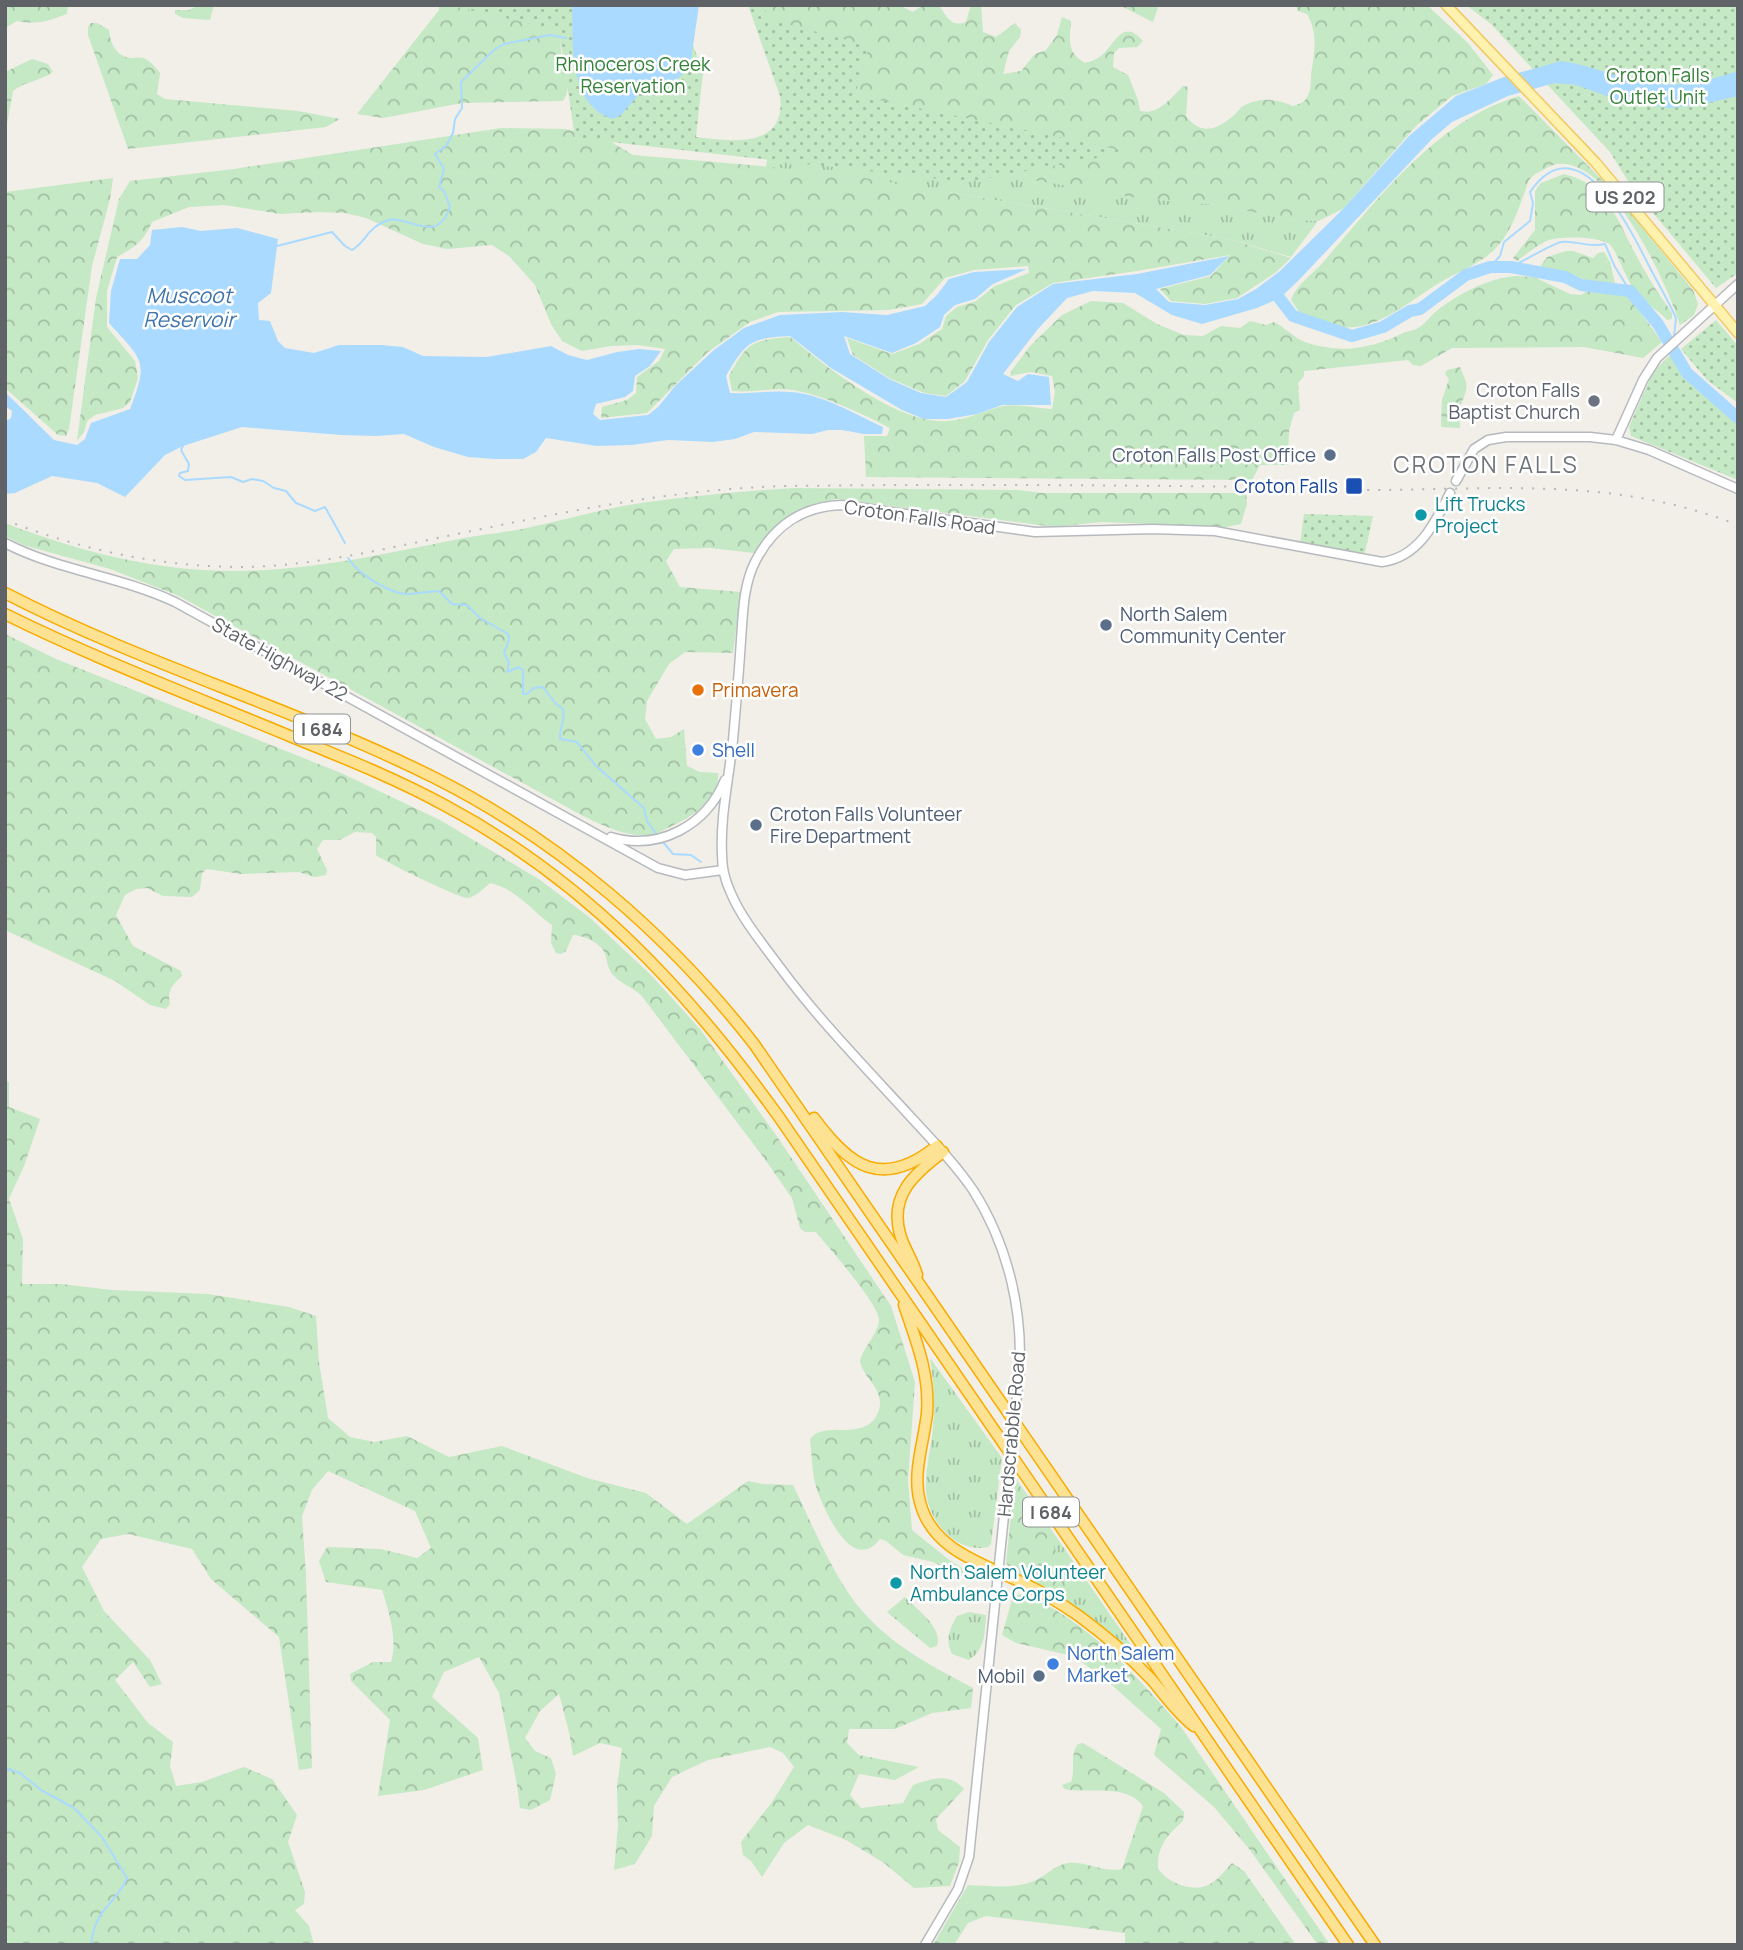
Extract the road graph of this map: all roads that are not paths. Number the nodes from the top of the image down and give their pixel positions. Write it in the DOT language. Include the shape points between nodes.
graph roads {
  1 [pos="1446,5"];
  2 [pos="1738,284"];
  3 [pos="1714,305"];
  4 [pos="1738,333"];
  5 [pos="1616,440"];
  6 [pos="1456,481"];
  7 [pos="1738,489"];
  8 [pos="1450,493"];
  9 [pos="5,544"];
  10 [pos="5,593"];
  11 [pos="5,614"];
  12 [pos="730,764"];
  13 [pos="580,823"];
  14 [pos="723,870"];
  15 [pos="792,1100"];
  16 [pos="940,1149"];
  17 [pos="919,1282"];
  18 [pos="899,1291"];
  19 [pos="998,1571"];
  20 [pos="1202,1732"];
  21 [pos="925,1945"];
  22 [pos="1348,1945"];
  23 [pos="1375,1945"];
  1 -- 3 [label="main road, US 202" via="1602,170"];
  2 -- 3 [label="main road"];
  3 -- 4 [label="main road, US 202"];
  3 -- 5 [label="main road" via="1657,358"];
  5 -- 6 [label="main road" via="1496,438 1474,449"];
  5 -- 7 [label="main road"];
  8 -- 12 [label="main road, Croton Falls Road" via="1420,543 1391,561 1215,531 1035,532 854,505 811,509 776,533 751,570"];
  9 -- 13 [label="main road, State Highway 22" via="176,602"];
  10 -- 15 [label="highway, I 684" via="73,626 413,767 510,821 600,886 673,951 730,1015"];
  11 -- 18 [label="highway, I 684" via="99,658 404,784 478,824 549,871 624,933 689,1001 772,1107"];
  12 -- 13 [label="main road" via="713,804 697,821 670,836 632,841"];
  12 -- 14 [label="main road, Croton Falls Road" via="722,831"];
  13 -- 14 [label="main road" via="667,872 685,875"];
  14 -- 16 [label="main road, Hardscrabble Road" via="736,904 793,985"];
  15 -- 16 [label="highway" via="808,1111 842,1153 860,1164 896,1168"];
  15 -- 17 [label="highway, I 684"];
  16 -- 17 [label="highway" via="913,1177 899,1203 900,1235"];
  16 -- 19 [label="main road, Hardscrabble Road, bridge" via="980,1203 1006,1262 1017,1309 1019,1377"];
  17 -- 23 [label="highway, I 684"];
  18 -- 19 [label="highway" via="927,1386 920,1503 943,1540"];
  18 -- 20 [label="highway, I 684"];
  19 -- 20 [label="highway" via="1045,1594 1096,1628"];
  19 -- 21 [label="main road, Hardscrabble Road" via="969,1857 958,1889"];
  20 -- 22 [label="highway, I 684"];
}
